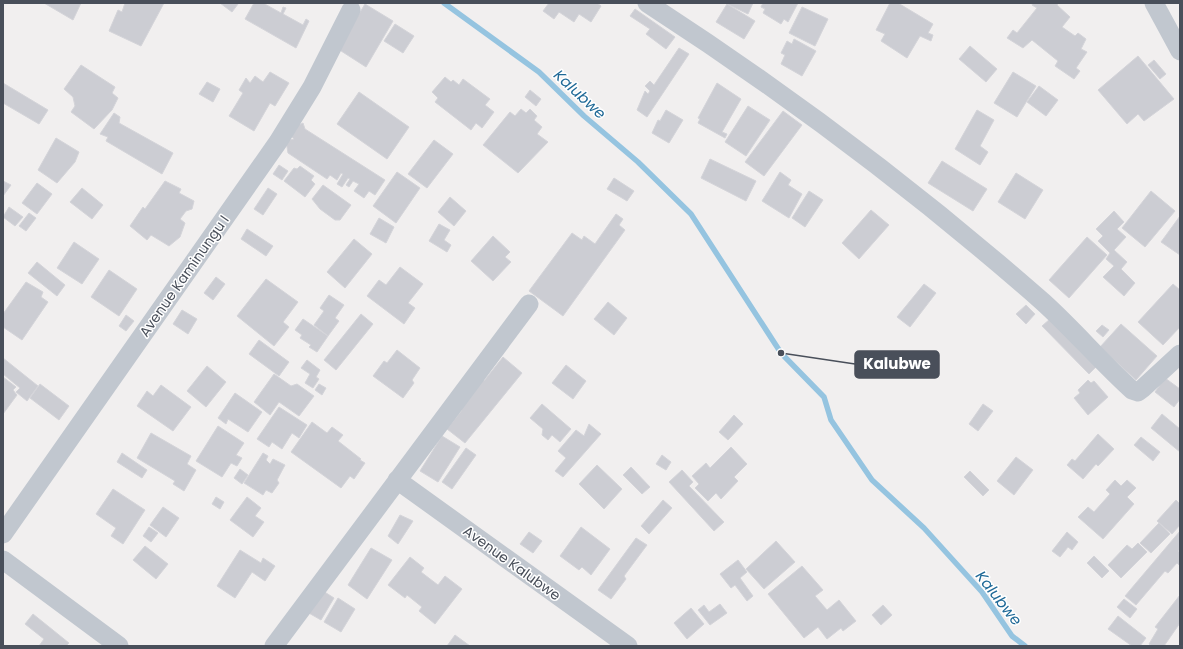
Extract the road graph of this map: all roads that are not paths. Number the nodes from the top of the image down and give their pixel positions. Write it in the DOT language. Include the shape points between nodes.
graph roads {
  1 [pos="647,3"];
  2 [pos="1154,3"];
  3 [pos="351,10"];
  4 [pos="1180,51"];
  5 [pos="529,304"];
  6 [pos="1180,354"];
  7 [pos="397,480"];
  8 [pos="3,534"];
  9 [pos="3,560"];
  10 [pos="119,646"];
  11 [pos="274,646"];
  12 [pos="628,646"];
  1 -- 6 [label="street" via="706,41 829,128 948,220 1045,303 1132,390 1138,392"];
  2 -- 4 [label="street"];
  3 -- 8 [label="street, Avenue Kaminungu I" via="312,88 278,142"];
  5 -- 7 [label="street"];
  7 -- 11 [label="street"];
  7 -- 12 [label="street, Avenue Kalubwe"];
  9 -- 10 [label="street"];
}
